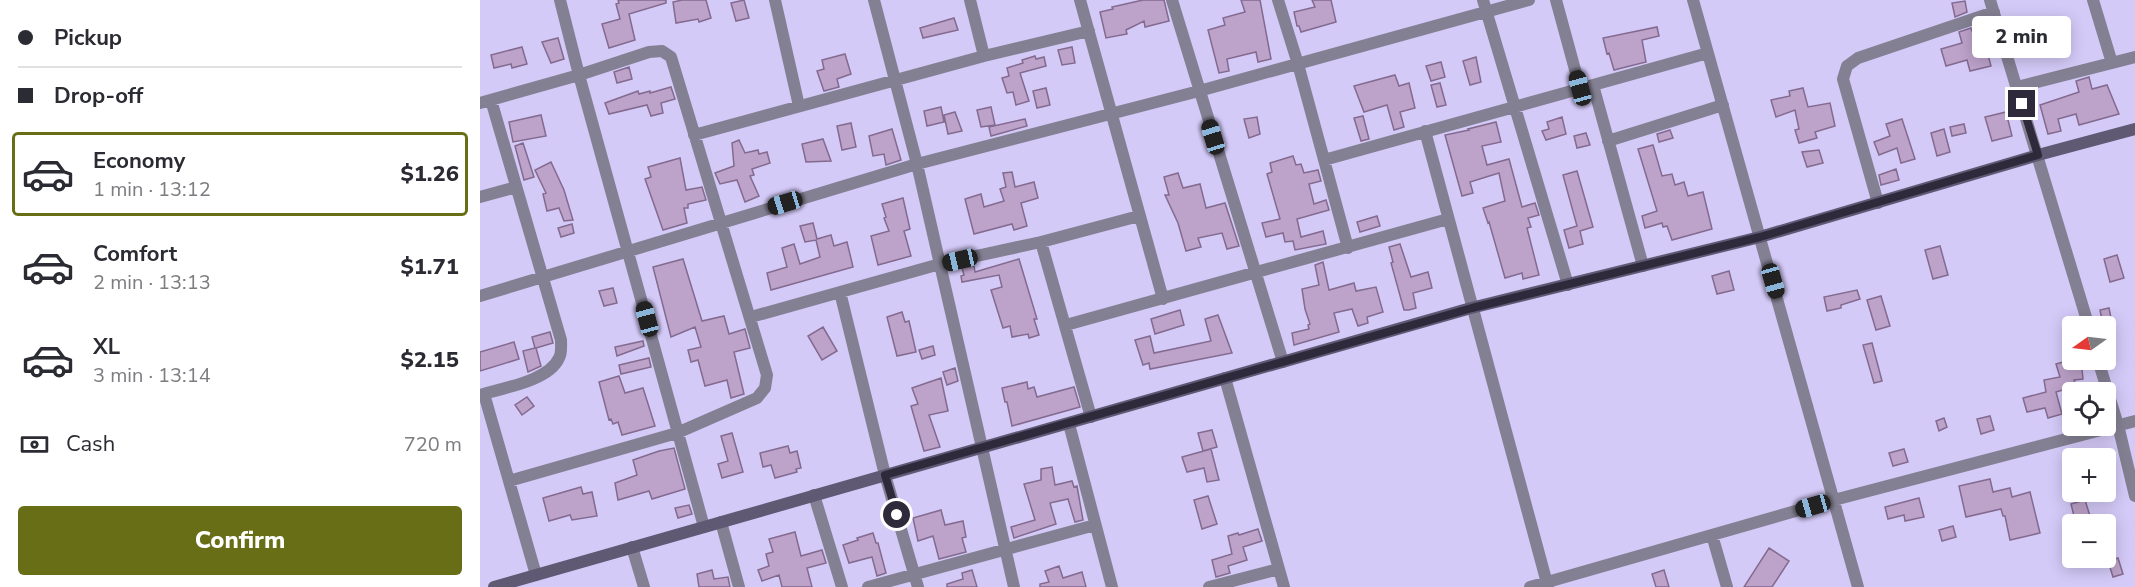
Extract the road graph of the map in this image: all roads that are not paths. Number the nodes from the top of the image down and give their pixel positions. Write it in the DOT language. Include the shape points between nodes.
graph roads {
  1 [pos="560,0"];
  2 [pos="775,0"];
  3 [pos="874,0"];
  4 [pos="969,0"];
  5 [pos="1080,0"];
  6 [pos="1172,0"];
  7 [pos="1278,0"];
  8 [pos="1529,0"];
  9 [pos="1556,0"];
  10 [pos="1693,0"];
  11 [pos="2093,0"];
  12 [pos="1485,6"];
  13 [pos="1992,6"];
  14 [pos="1089,31"];
  15 [pos="1708,53"];
  16 [pos="984,56"];
  17 [pos="2135,57"];
  18 [pos="2112,63"];
  19 [pos="1298,64"];
  20 [pos="579,75"];
  21 [pos="895,80"];
  22 [pos="1593,85"];
  23 [pos="2017,87"];
  24 [pos="1580,88"];
  25 [pos="1199,91"];
  26 [pos="486,101"];
  27 [pos="1723,105"];
  28 [pos="799,106"];
  29 [pos="1514,107"];
  30 [pos="1111,114"];
  31 [pos="2135,129"];
  32 [pos="1425,131"];
  33 [pos="694,135"];
  34 [pos="1608,141"];
  35 [pos="2038,155"];
  36 [pos="1324,160"];
  37 [pos="917,164"];
  38 [pos="516,187"];
  39 [pos="480,197"];
  40 [pos="1878,203"];
  41 [pos="1139,216"];
  42 [pos="1448,219"];
  43 [pos="719,223"];
  44 [pos="1760,237"];
  45 [pos="1041,242"];
  46 [pos="1348,248"];
  47 [pos="628,251"];
  48 [pos="940,264"];
  49 [pos="1643,266"];
  50 [pos="1255,274"];
  51 [pos="542,277"];
  52 [pos="1568,285"];
  53 [pos="840,292"];
  54 [pos="480,296"];
  55 [pos="1163,299"];
  56 [pos="1472,308"];
  57 [pos="2086,316"];
  58 [pos="751,317"];
  59 [pos="1066,325"];
  60 [pos="1282,362"];
  61 [pos="2101,370"];
  62 [pos="1225,378"];
  63 [pos="482,394"];
  64 [pos="1091,417"];
  65 [pos="2135,421"];
  66 [pos="1069,423"];
  67 [pos="2118,425"];
  68 [pos="678,433"];
  69 [pos="981,449"];
  70 [pos="885,475"];
  71 [pos="509,481"];
  72 [pos="814,495"];
  73 [pos="2135,496"];
  74 [pos="1834,500"];
  75 [pos="721,522"];
  76 [pos="1095,525"];
  77 [pos="704,527"];
  78 [pos="1712,535"];
  79 [pos="632,547"];
  80 [pos="1004,550"];
  81 [pos="1279,569"];
  82 [pos="914,574"];
  83 [pos="536,575"];
  84 [pos="1547,585"];
  85 [pos="494,587"];
  86 [pos="644,587"];
  87 [pos="739,587"];
  88 [pos="842,587"];
  89 [pos="868,587"];
  90 [pos="918,587"];
  91 [pos="1014,587"];
  92 [pos="1112,587"];
  93 [pos="1209,587"];
  94 [pos="1284,587"];
  95 [pos="1530,587"];
  96 [pos="1726,587"];
  97 [pos="1858,587"];
  1 -- 20 [label="street"];
  2 -- 28 [label="street"];
  3 -- 21 [label="street"];
  4 -- 16 [label="street"];
  5 -- 14 [label="street"];
  6 -- 25 [label="street"];
  7 -- 19 [label="street"];
  8 -- 12 [label="street"];
  9 -- 24 [label="street"];
  10 -- 15 [label="street"];
  11 -- 18 [label="street"];
  12 -- 19 [label="street"];
  12 -- 29 [label="street"];
  13 -- 23 [label="street"];
  13 -- 40 [label="street" via="1858,58 1847,66 1843,79"];
  14 -- 16 [label="street"];
  14 -- 30 [label="street"];
  15 -- 22 [label="street"];
  15 -- 27 [label="street"];
  16 -- 21 [label="street"];
  17 -- 18 [label="street"];
  18 -- 23 [label="street"];
  19 -- 25 [label="street"];
  19 -- 36 [label="street"];
  20 -- 26 [label="street"];
  20 -- 33 [label="street" via="662,51 671,57"];
  20 -- 47 [label="street"];
  21 -- 28 [label="street"];
  21 -- 37 [label="street"];
  22 -- 24 [label="street"];
  22 -- 34 [label="street"];
  23 -- 35 [label="street"];
  24 -- 29 [label="street"];
  25 -- 30 [label="street"];
  25 -- 50 [label="street"];
  26 -- 38 [label="street"];
  27 -- 34 [label="street"];
  27 -- 44 [label="street"];
  28 -- 33 [label="street"];
  29 -- 32 [label="street"];
  29 -- 52 [label="street"];
  30 -- 37 [label="street"];
  30 -- 41 [label="street"];
  31 -- 35 [label="street"];
  32 -- 36 [label="street"];
  32 -- 42 [label="street"];
  33 -- 43 [label="street"];
  34 -- 49 [label="street"];
  35 -- 40 [label="street"];
  35 -- 57 [label="street"];
  36 -- 46 [label="street"];
  37 -- 43 [label="street"];
  37 -- 48 [label="street"];
  38 -- 39 [label="street"];
  38 -- 51 [label="street"];
  40 -- 44 [label="street"];
  41 -- 45 [label="street"];
  41 -- 55 [label="street"];
  42 -- 46 [label="street"];
  42 -- 56 [label="street"];
  43 -- 47 [label="street"];
  43 -- 58 [label="street"];
  44 -- 49 [label="street"];
  44 -- 74 [label="street"];
  45 -- 48 [label="street"];
  45 -- 59 [label="street"];
  46 -- 50 [label="street"];
  47 -- 51 [label="street"];
  47 -- 68 [label="street"];
  48 -- 53 [label="street"];
  48 -- 69 [label="street"];
  49 -- 52 [label="street"];
  50 -- 55 [label="street"];
  50 -- 60 [label="street"];
  51 -- 54 [label="street"];
  51 -- 63 [label="street" via="561,340 561,355 539,377"];
  52 -- 56 [label="street"];
  53 -- 58 [label="street"];
  53 -- 70 [label="street"];
  55 -- 59 [label="street"];
  56 -- 60 [label="street"];
  56 -- 84 [label="street"];
  58 -- 68 [label="street" via="767,375 765,388 758,398"];
  59 -- 64 [label="street"];
  60 -- 62 [label="street"];
  61 -- 67 [label="street"];
  62 -- 64 [label="street"];
  62 -- 81 [label="street"];
  63 -- 71 [label="street"];
  64 -- 66 [label="street"];
  65 -- 67 [label="street"];
  66 -- 69 [label="street"];
  66 -- 76 [label="street"];
  67 -- 73 [label="street"];
  67 -- 74 [label="street"];
  68 -- 71 [label="street"];
  68 -- 77 [label="street"];
  69 -- 70 [label="street"];
  69 -- 80 [label="street"];
  70 -- 72 [label="street"];
  70 -- 82 [label="street"];
  71 -- 83 [label="street"];
  72 -- 75 [label="street"];
  72 -- 88 [label="street"];
  74 -- 78 [label="street"];
  74 -- 97 [label="street"];
  75 -- 77 [label="street"];
  75 -- 87 [label="street"];
  76 -- 80 [label="street"];
  76 -- 92 [label="street"];
  77 -- 79 [label="street"];
  78 -- 84 [label="street"];
  78 -- 96 [label="street"];
  79 -- 83 [label="street"];
  79 -- 86 [label="street"];
  80 -- 82 [label="street"];
  80 -- 91 [label="street"];
  81 -- 93 [label="street"];
  81 -- 94 [label="street"];
  82 -- 89 [label="street"];
  82 -- 90 [label="street"];
  83 -- 85 [label="street"];
  84 -- 95 [label="street"];
}
